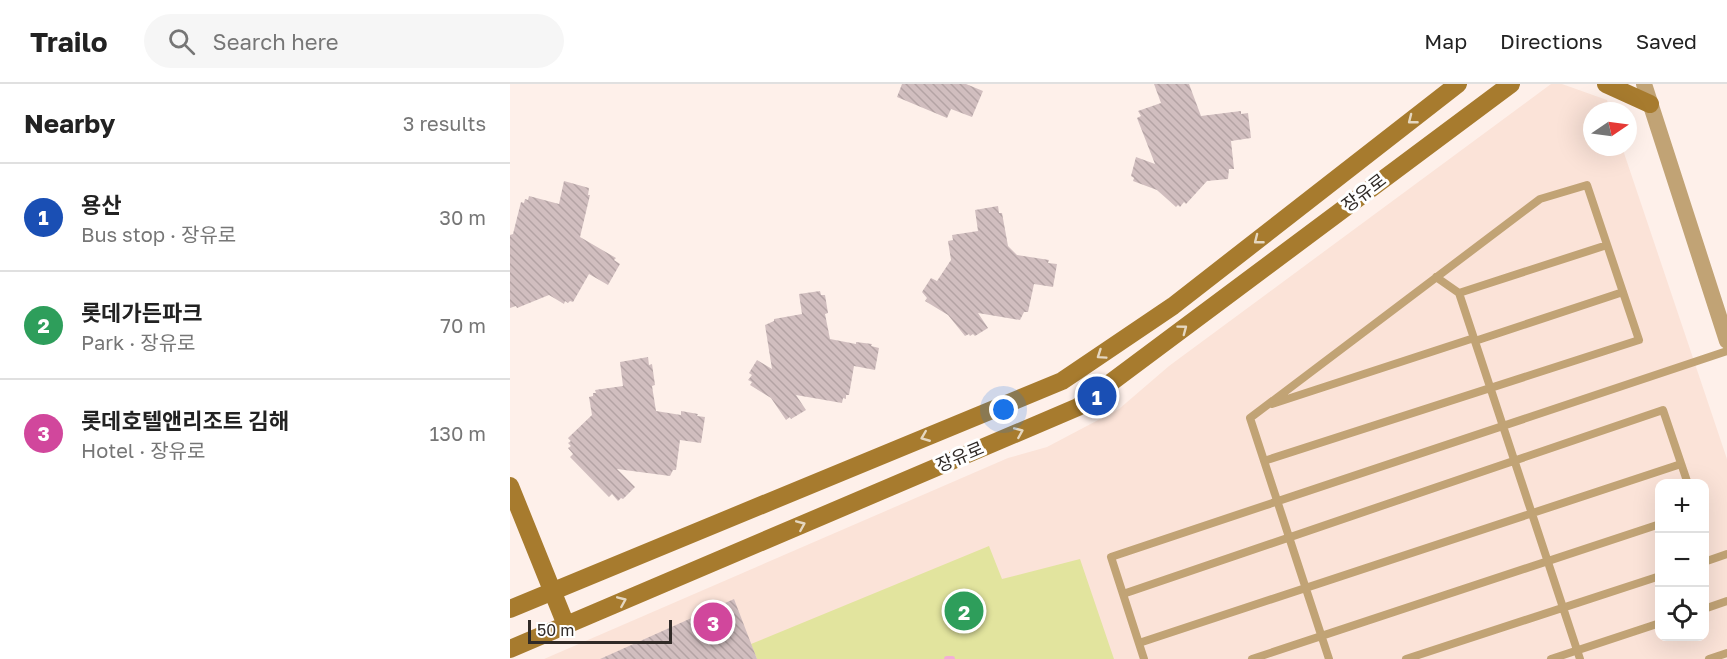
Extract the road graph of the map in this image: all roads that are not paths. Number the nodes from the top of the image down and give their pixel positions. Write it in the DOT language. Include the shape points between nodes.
graph roads {
  1 [pos="1458,84"];
  2 [pos="1510,84"];
  3 [pos="1606,84"];
  4 [pos="1644,84"];
  5 [pos="1650,104"];
  6 [pos="1607,245"];
  7 [pos="1436,277"];
  8 [pos="1623,292"];
  9 [pos="1459,293"];
  10 [pos="1474,340"];
  11 [pos="1727,341"];
  12 [pos="1727,351"];
  13 [pos="1490,388"];
  14 [pos="1266,406"];
  15 [pos="1503,426"];
  16 [pos="1514,460"];
  17 [pos="1264,461"];
  18 [pos="1682,464"];
  19 [pos="1687,479"];
  20 [pos="510,486"];
  21 [pos="1278,501"];
  22 [pos="1532,513"];
  23 [pos="1655,525"];
  24 [pos="1289,537"];
  25 [pos="1727,554"];
  26 [pos="1709,560"];
  27 [pos="1548,561"];
  28 [pos="1655,577"];
  29 [pos="1306,588"];
  30 [pos="552,591"];
  31 [pos="1123,594"];
  32 [pos="1727,601"];
  33 [pos="1709,607"];
  34 [pos="1563,608"];
  35 [pos="510,609"];
  36 [pos="566,624"];
  37 [pos="1655,625"];
  38 [pos="1322,636"];
  39 [pos="1139,642"];
  40 [pos="510,649"];
  41 [pos="1727,653"];
  42 [pos="1578,655"];
  43 [pos="1144,659"];
  44 [pos="1252,659"];
  45 [pos="1329,659"];
  46 [pos="1406,659"];
  47 [pos="1551,659"];
  48 [pos="1709,659"];
  1 -- 30 [label="main road, 장유로, one-way" via="1173,306 1062,381"];
  36 -- 2 [label="main road, 장유로, one-way" via="1078,407"];
  3 -- 5 [label="main road"];
  4 -- 5 [label="street"];
  5 -- 11 [label="street"];
  6 -- 7 [label="lane" via="1587,185 1540,199"];
  6 -- 8 [label="lane"];
  6 -- 9 [label="lane"];
  7 -- 9 [label="lane"];
  7 -- 14 [label="lane"];
  8 -- 10 [label="lane"];
  8 -- 13 [label="lane" via="1639,340"];
  9 -- 10 [label="lane"];
  10 -- 13 [label="lane"];
  10 -- 14 [label="lane"];
  12 -- 15 [label="lane"];
  13 -- 15 [label="lane"];
  13 -- 17 [label="lane"];
  14 -- 17 [label="lane" via="1250,418"];
  15 -- 16 [label="lane"];
  15 -- 21 [label="lane"];
  16 -- 18 [label="lane" via="1663,410"];
  16 -- 22 [label="lane"];
  16 -- 24 [label="lane"];
  17 -- 21 [label="lane"];
  18 -- 19 [label="lane"];
  18 -- 22 [label="lane"];
  20 -- 30 [label="main road"];
  21 -- 24 [label="lane"];
  21 -- 31 [label="lane" via="1111,557"];
  22 -- 27 [label="lane"];
  22 -- 29 [label="lane"];
  23 -- 27 [label="lane"];
  24 -- 29 [label="lane"];
  24 -- 31 [label="lane"];
  25 -- 26 [label="lane"];
  27 -- 34 [label="lane"];
  27 -- 38 [label="lane"];
  28 -- 34 [label="lane"];
  29 -- 38 [label="lane"];
  29 -- 39 [label="lane"];
  30 -- 35 [label="main road, 장유로"];
  30 -- 36 [label="main road"];
  31 -- 39 [label="lane"];
  32 -- 33 [label="lane"];
  34 -- 42 [label="lane"];
  34 -- 46 [label="lane"];
  36 -- 40 [label="main road, 장유로"];
  37 -- 42 [label="lane"];
  38 -- 44 [label="lane"];
  38 -- 45 [label="lane"];
  39 -- 43 [label="lane"];
  41 -- 48 [label="lane"];
  42 -- 47 [label="lane"];
}
